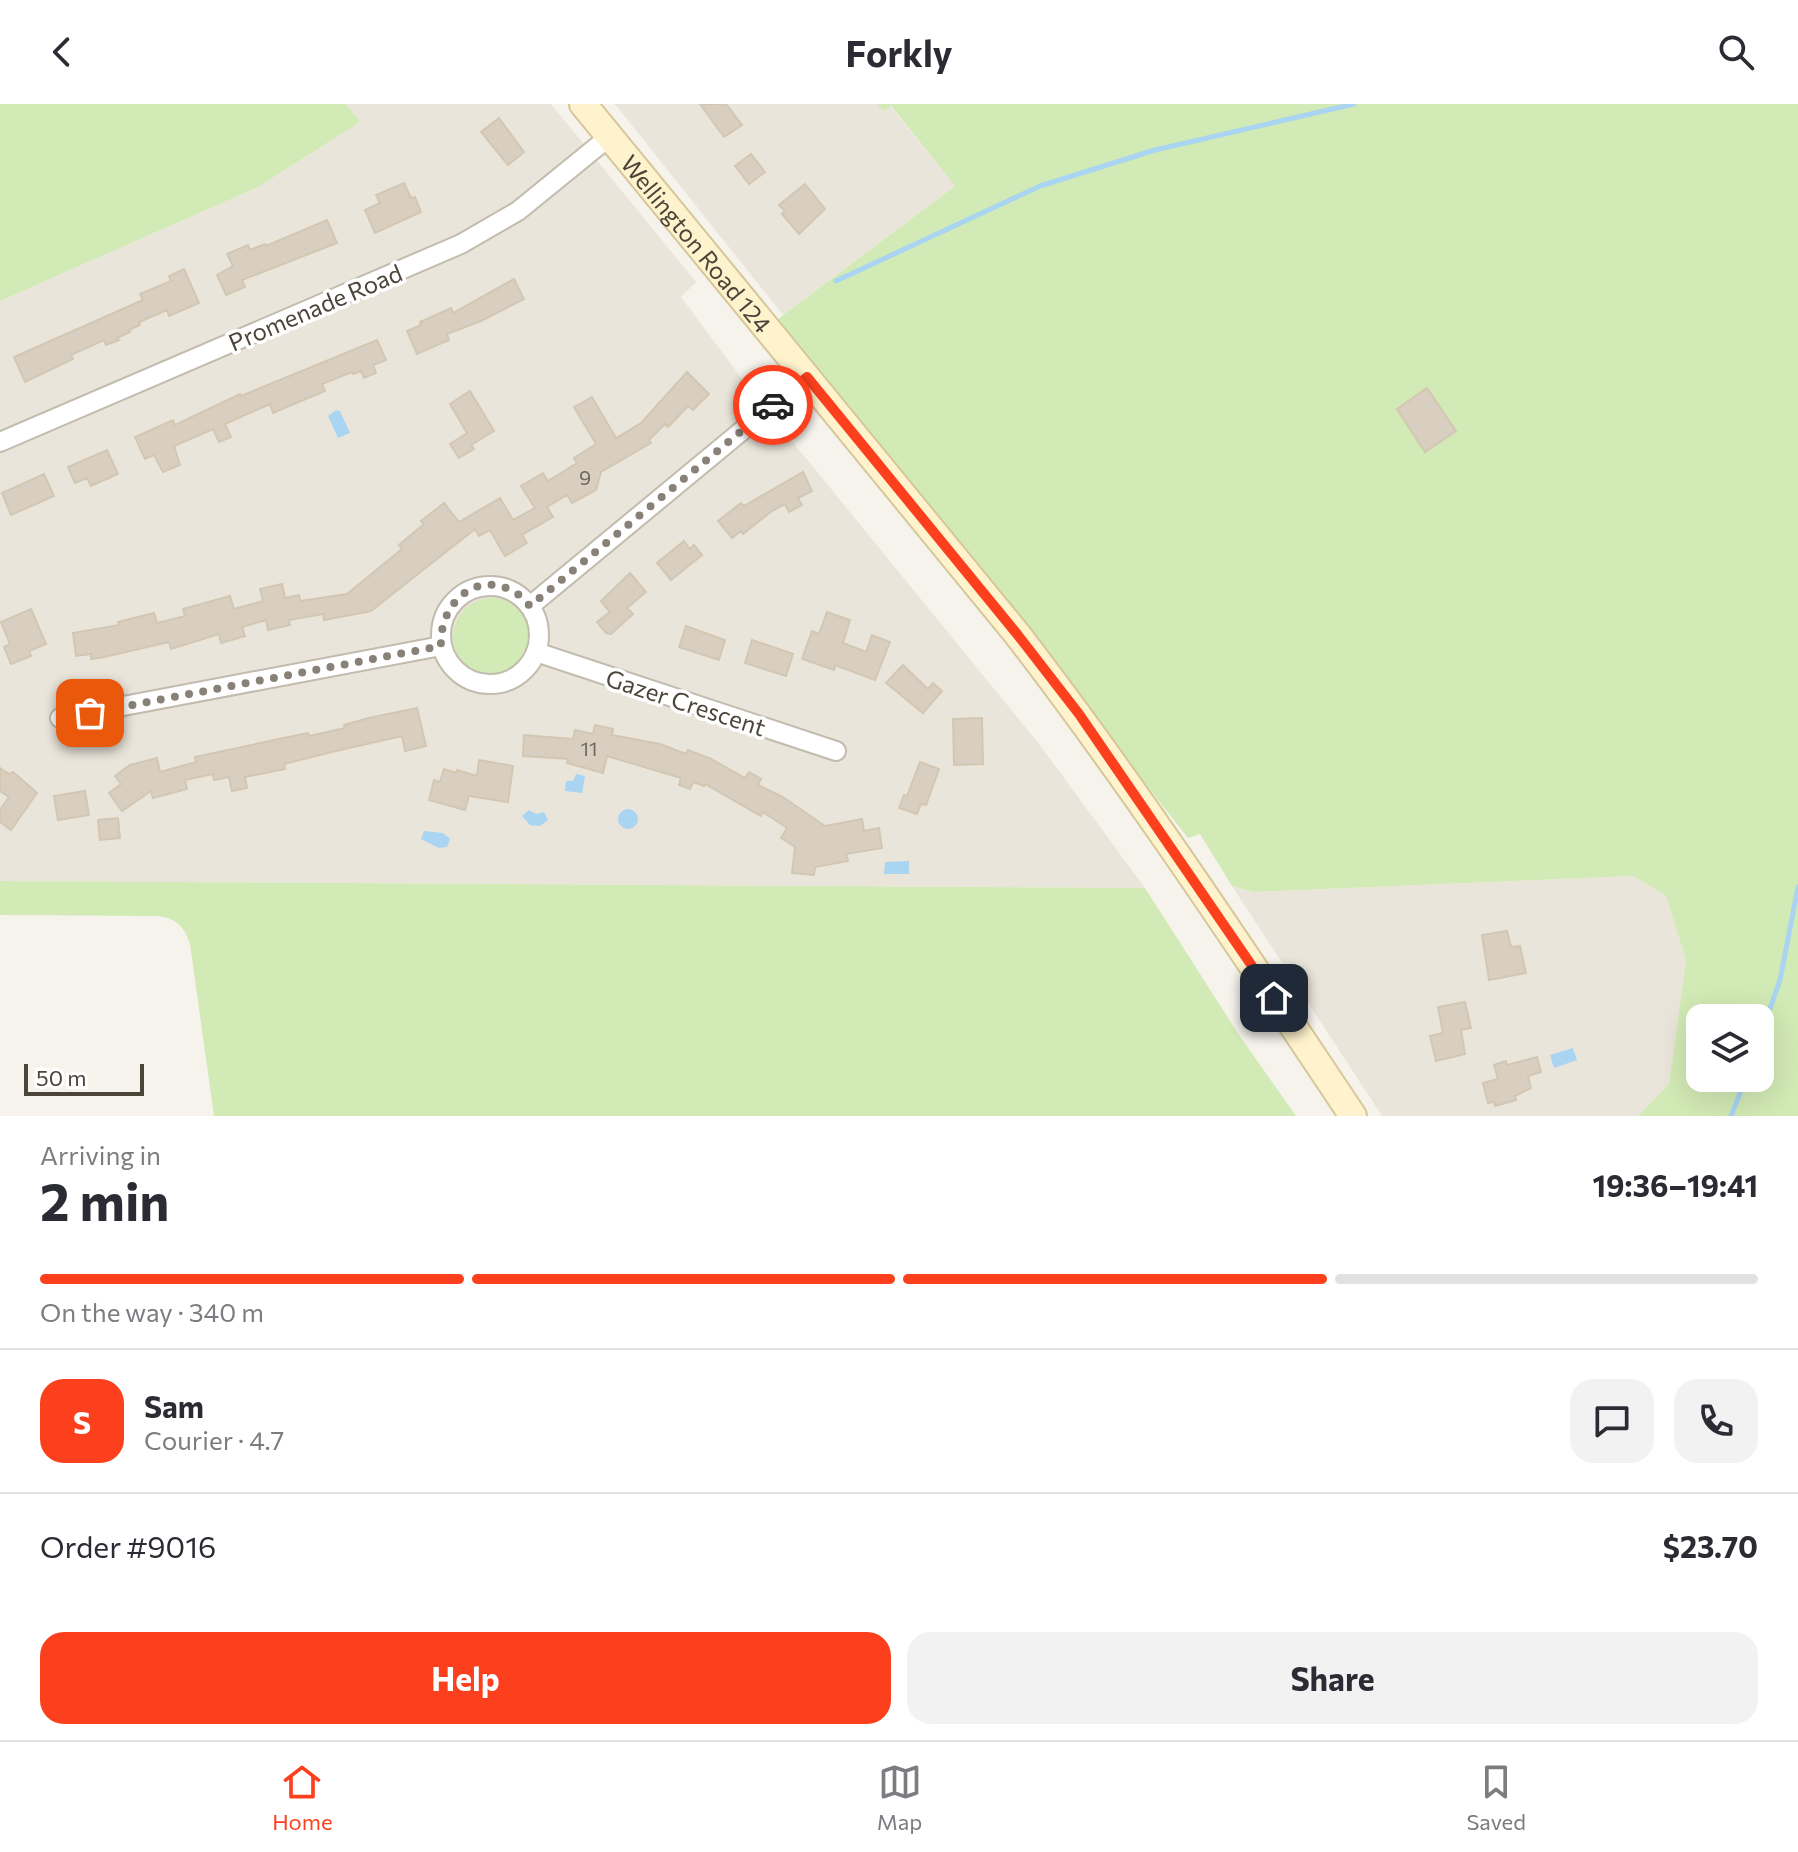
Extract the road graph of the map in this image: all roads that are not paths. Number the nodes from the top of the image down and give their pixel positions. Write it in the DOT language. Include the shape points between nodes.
graph roads {
  1 [pos="583,104"];
  2 [pos="609,137"];
  3 [pos="807,377"];
  4 [pos="0,442"];
  5 [pos="530,606"];
  6 [pos="441,646"];
  7 [pos="536,652"];
  8 [pos="60,718"];
  9 [pos="836,751"];
  10 [pos="1353,1116"];
  1 -- 2 [label="main road, Wellington Road 124"];
  2 -- 3 [label="main road, Wellington Road 124"];
  2 -- 4 [label="street, Promenade Road" via="518,211 461,244"];
  3 -- 5 [label="street"];
  3 -- 10 [label="main road, Wellington Road 124" via="1079,714"];
  5 -- 6 [label="street" via="499,586 480,586 462,594 441,625"];
  5 -- 7 [label="street" via="537,620"];
  6 -- 7 [label="street" via="455,670 484,684 516,677"];
  6 -- 8 [label="street"];
  7 -- 9 [label="street, Gazer Crescent"];
}
